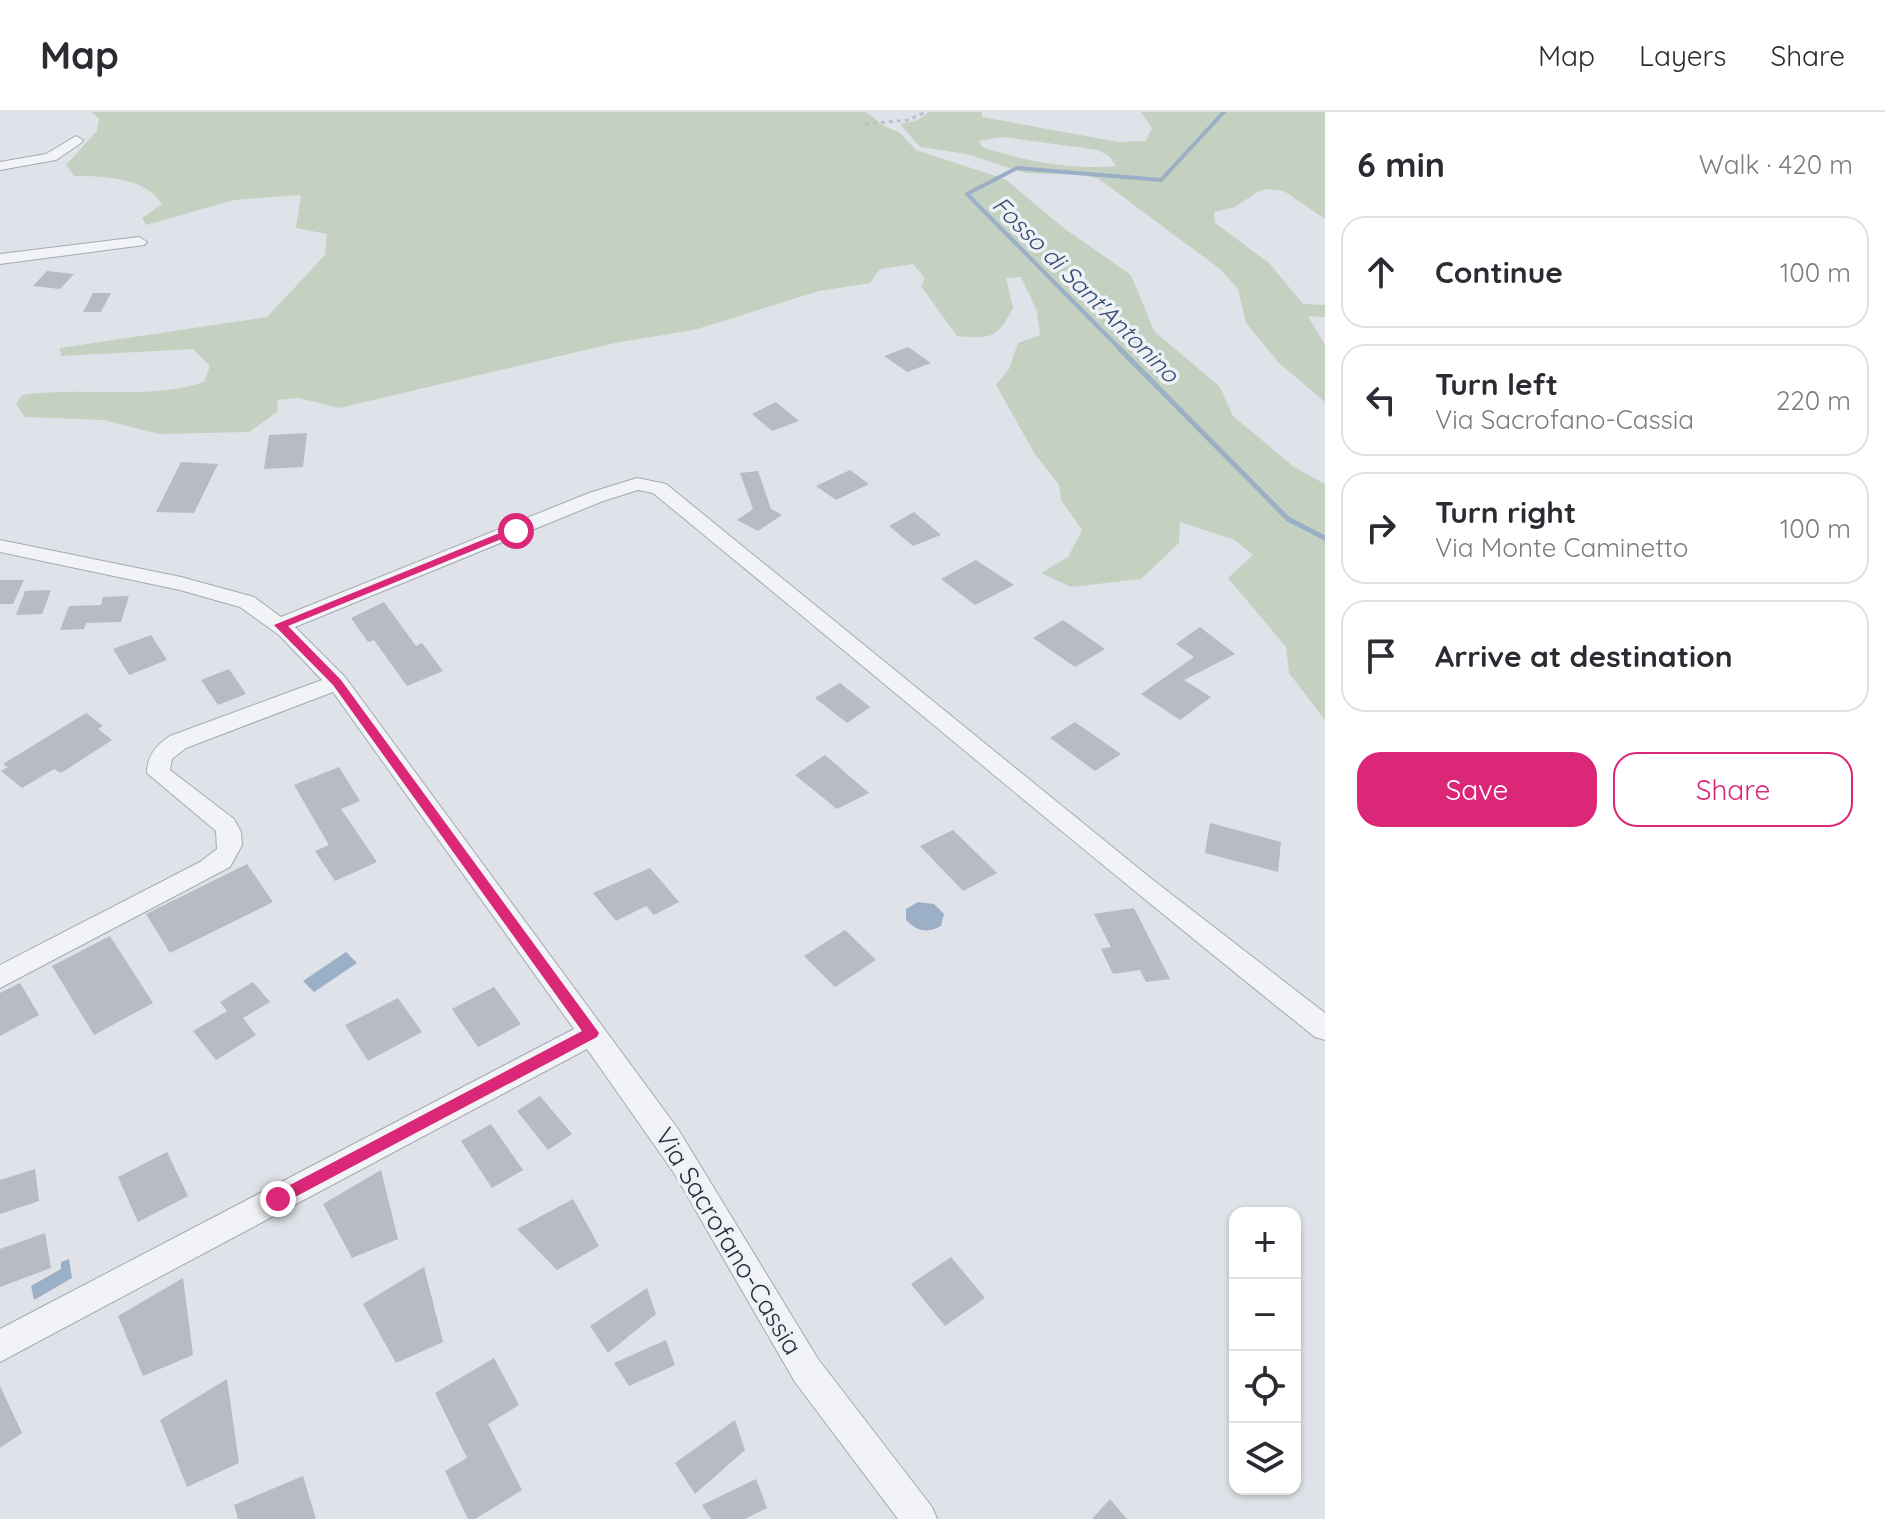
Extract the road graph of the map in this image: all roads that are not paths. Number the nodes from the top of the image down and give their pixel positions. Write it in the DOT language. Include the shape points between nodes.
graph roads {
  1 [pos="76,140"];
  2 [pos="0,166"];
  3 [pos="139,242"];
  4 [pos="0,259"];
  5 [pos="0,546"];
  6 [pos="280,625"];
  7 [pos="337,682"];
  8 [pos="0,977"];
  9 [pos="1325,1029"];
  10 [pos="592,1033"];
  11 [pos="0,1346"];
  12 [pos="920,1519"];
  1 -- 2 [label="street" via="51,157"];
  3 -- 4 [label="street"];
  5 -- 6 [label="street, Via Sacrofano-Cassia" via="222,593 258,607"];
  6 -- 7 [label="street, Via Sacrofano-Cassia"];
  6 -- 9 [label="street" via="596,497 637,484 659,488"];
  7 -- 8 [label="street" via="167,749 160,756 159,773 225,825 231,834 228,854 209,869"];
  7 -- 10 [label="street, Via Sacrofano-Cassia"];
  10 -- 11 [label="street"];
  10 -- 12 [label="street, Via Sacrofano-Cassia" via="689,1168 829,1403"];
}
